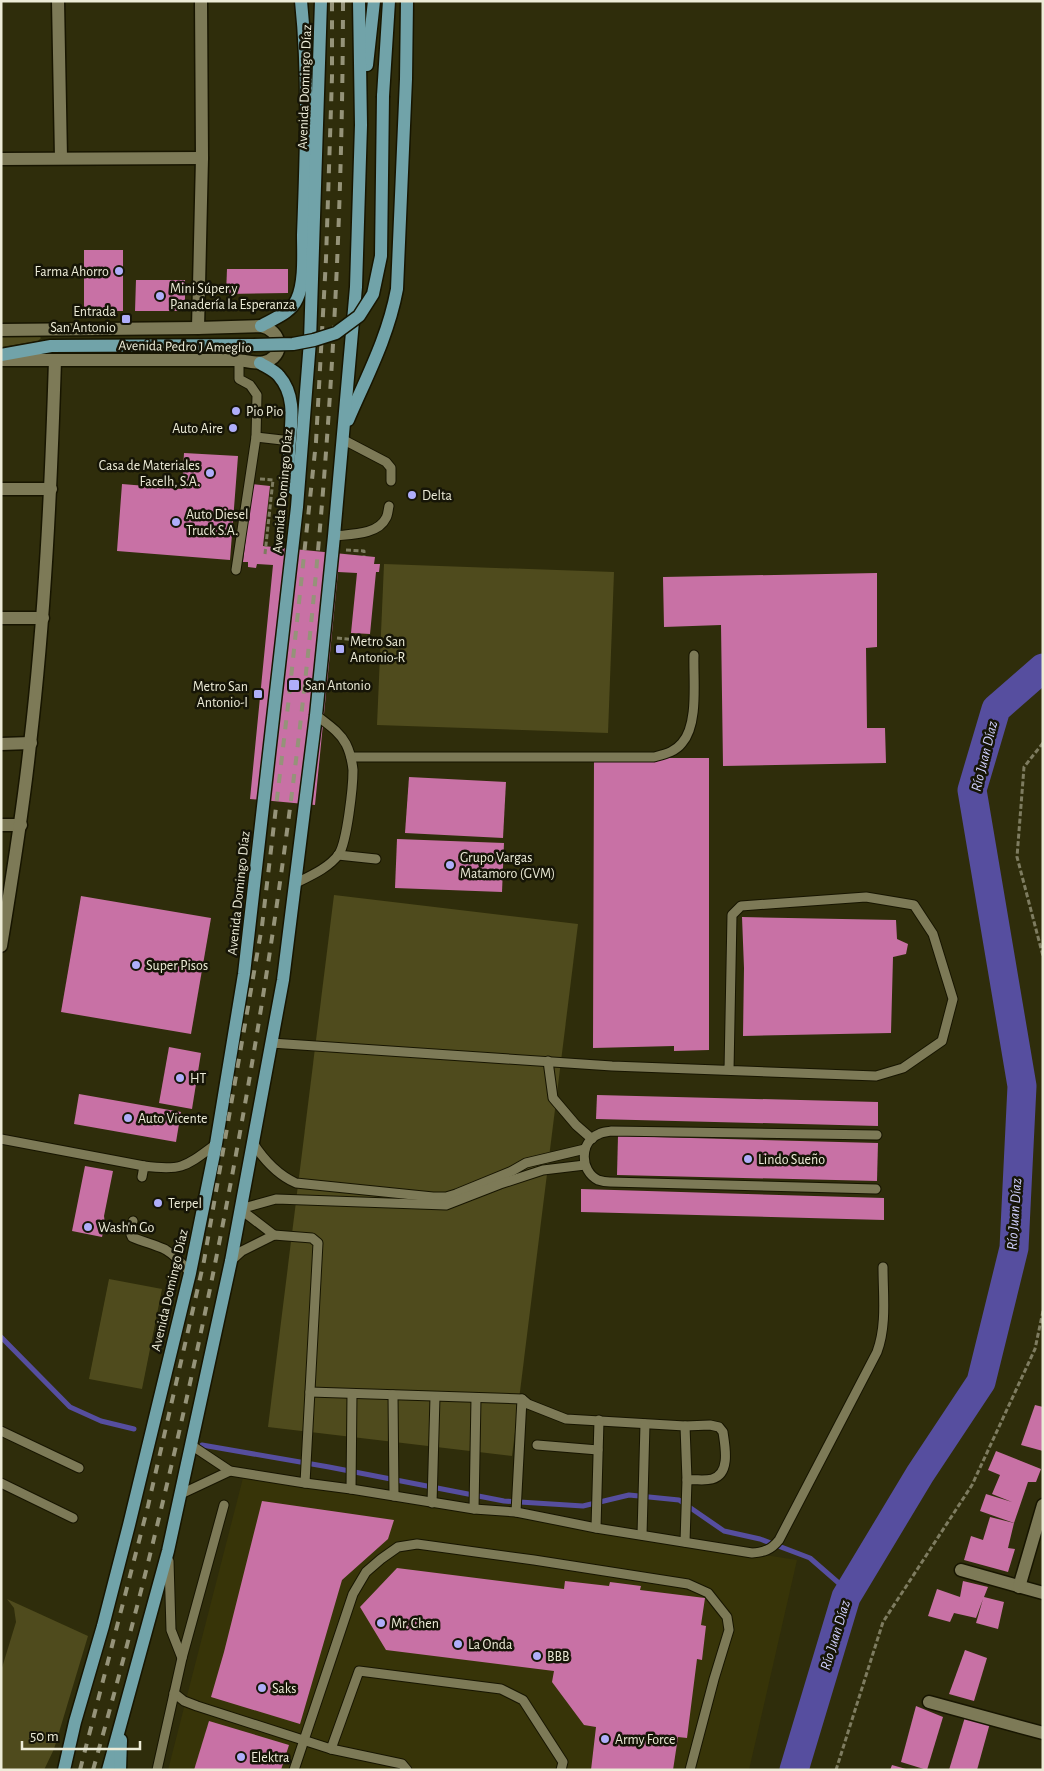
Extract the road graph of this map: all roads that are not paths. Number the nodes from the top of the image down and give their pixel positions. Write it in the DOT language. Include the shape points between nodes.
graph roads {
  1 [pos="58,1"];
  2 [pos="201,1"];
  3 [pos="301,1"];
  4 [pos="322,1"];
  5 [pos="359,1"];
  6 [pos="374,1"];
  7 [pos="389,1"];
  8 [pos="407,1"];
  9 [pos="361,125"];
  10 [pos="61,158"];
  11 [pos="202,158"];
  12 [pos="1,159"];
  13 [pos="261,326"];
  14 [pos="198,328"];
  15 [pos="1,330"];
  16 [pos="1,355"];
  17 [pos="1,360"];
  18 [pos="55,360"];
  19 [pos="239,360"];
  20 [pos="260,363"];
  21 [pos="343,434"];
  22 [pos="256,437"];
  23 [pos="291,441"];
  24 [pos="391,481"];
  25 [pos="1,489"];
  26 [pos="51,489"];
  27 [pos="389,506"];
  28 [pos="297,507"];
  29 [pos="333,542"];
  30 [pos="236,570"];
  31 [pos="1,618"];
  32 [pos="43,618"];
  33 [pos="694,655"];
  34 [pos="316,715"];
  35 [pos="30,743"];
  36 [pos="1,744"];
  37 [pos="351,757"];
  38 [pos="1,826"];
  39 [pos="21,826"];
  40 [pos="338,855"];
  41 [pos="376,859"];
  42 [pos="294,884"];
  43 [pos="1,946"];
  44 [pos="271,1043"];
  45 [pos="548,1062"];
  46 [pos="729,1070"];
  47 [pos="877,1135"];
  48 [pos="592,1138"];
  49 [pos="1,1139"];
  50 [pos="253,1143"];
  51 [pos="216,1144"];
  52 [pos="585,1149"];
  53 [pos="585,1165"];
  54 [pos="144,1166"];
  55 [pos="142,1177"];
  56 [pos="876,1189"];
  57 [pos="240,1209"];
  58 [pos="133,1221"];
  59 [pos="274,1235"];
  60 [pos="231,1261"];
  61 [pos="883,1267"];
  62 [pos="190,1273"];
  63 [pos="310,1392"];
  64 [pos="352,1394"];
  65 [pos="393,1395"];
  66 [pos="435,1397"];
  67 [pos="476,1398"];
  68 [pos="522,1399"];
  69 [pos="599,1420"];
  70 [pos="645,1424"];
  71 [pos="685,1426"];
  72 [pos="1,1431"];
  73 [pos="192,1444"];
  74 [pos="536,1445"];
  75 [pos="598,1450"];
  76 [pos="79,1468"];
  77 [pos="230,1471"];
  78 [pos="687,1480"];
  79 [pos="1,1483"];
  80 [pos="305,1483"];
  81 [pos="351,1489"];
  82 [pos="181,1494"];
  83 [pos="394,1496"];
  84 [pos="432,1503"];
  85 [pos="224,1505"];
  86 [pos="1043,1505"];
  87 [pos="474,1509"];
  88 [pos="516,1512"];
  89 [pos="73,1518"];
  90 [pos="596,1528"];
  91 [pos="642,1535"];
  92 [pos="685,1542"];
  93 [pos="168,1550"];
  94 [pos="961,1570"];
  95 [pos="1019,1587"];
  96 [pos="1043,1593"];
  97 [pos="182,1658"];
  98 [pos="174,1693"];
  99 [pos="929,1702"];
  100 [pos="122,1720"];
  101 [pos="75,1722"];
  102 [pos="1043,1732"];
  103 [pos="304,1740"];
  104 [pos="331,1749"];
  105 [pos="57,1770"];
  106 [pos="64,1770"];
  107 [pos="108,1770"];
  108 [pos="120,1770"];
  109 [pos="158,1770"];
  110 [pos="294,1770"];
  111 [pos="406,1770"];
  112 [pos="561,1770"];
  113 [pos="690,1770"];
  1 -- 10 [label="street"];
  2 -- 11 [label="street"];
  3 -- 13 [label="main road" via="306,47 302,285 289,310"];
  4 -- 28 [label="main road, Avenida Domingo Díaz" via="310,341"];
  5 -- 9 [label="main road"];
  6 -- 9 [label="main road"];
  7 -- 16 [label="main road, bridge" via="383,96 381,256 373,294 359,316 336,333 293,344 51,346"];
  8 -- 21 [label="main road" via="397,289 392,315"];
  9 -- 21 [label="main road" via="356,279"];
  10 -- 11 [label="street"];
  10 -- 12 [label="street"];
  11 -- 14 [label="street"];
  13 -- 14 [label="street, Avenida Pedro J Ameglio"];
  13 -- 20 [label="street, Avenida Pedro J Ameglio" via="271,329 279,342 272,359"];
  14 -- 15 [label="street, Avenida Pedro J Ameglio"];
  17 -- 18 [label="street, Avenida Pedro J Ameglio"];
  18 -- 19 [label="street, Avenida Pedro J Ameglio"];
  18 -- 26 [label="street"];
  19 -- 20 [label="street, Avenida Pedro J Ameglio"];
  19 -- 22 [label="lane" via="239,379 257,394"];
  20 -- 23 [label="main road" via="278,374 286,384 290,396"];
  21 -- 24 [label="lane" via="386,462 391,468"];
  21 -- 29 [label="main road"];
  22 -- 23 [label="lane"];
  22 -- 30 [label="lane"];
  23 -- 28 [label="main road" via="289,465"];
  25 -- 26 [label="street"];
  26 -- 32 [label="street"];
  27 -- 29 [label="lane" via="386,518 372,530"];
  28 -- 51 [label="main road, Avenida Domingo Díaz" via="244,974"];
  29 -- 34 [label="main road"];
  31 -- 32 [label="street"];
  32 -- 35 [label="street"];
  33 -- 37 [label="lane" via="693,720 682,743 671,752 654,756"];
  34 -- 37 [label="lane" via="338,733"];
  34 -- 42 [label="main road"];
  35 -- 36 [label="street"];
  35 -- 39 [label="street"];
  37 -- 40 [label="lane" via="353,771 346,836"];
  38 -- 39 [label="street"];
  39 -- 43 [label="street"];
  40 -- 41 [label="lane"];
  40 -- 42 [label="lane" via="328,865"];
  42 -- 44 [label="main road"];
  44 -- 45 [label="lane"];
  44 -- 50 [label="main road"];
  45 -- 46 [label="lane"];
  45 -- 48 [label="lane" via="553,1098"];
  46 -- 46 [label="lane" via="876,1076 903,1068 942,1041 953,998 933,934 914,905 866,898 741,906 732,915"];
  47 -- 48 [label="lane" via="611,1132"];
  48 -- 52 [label="lane"];
  49 -- 54 [label="lane"];
  50 -- 52 [label="lane" via="270,1164 296,1183 433,1197 456,1194 512,1172 526,1163"];
  50 -- 57 [label="main road"];
  51 -- 54 [label="lane" via="181,1167"];
  51 -- 62 [label="main road, Avenida Domingo Díaz"];
  52 -- 53 [label="lane"];
  53 -- 56 [label="lane" via="598,1180 610,1182"];
  53 -- 57 [label="lane" via="543,1170 446,1205 276,1199"];
  54 -- 55 [label="lane"];
  57 -- 59 [label="lane"];
  57 -- 60 [label="main road"];
  58 -- 62 [label="lane" via="132,1237 168,1251"];
  59 -- 60 [label="lane" via="242,1251"];
  59 -- 63 [label="lane" via="312,1238 318,1242"];
  60 -- 73 [label="main road"];
  61 -- 92 [label="lane" via="884,1326 878,1352 774,1547 759,1552"];
  62 -- 101 [label="main road, Avenida Domingo Díaz" via="130,1525"];
  63 -- 64 [label="lane"];
  63 -- 80 [label="lane"];
  64 -- 65 [label="lane"];
  64 -- 81 [label="lane"];
  65 -- 66 [label="lane"];
  65 -- 83 [label="lane"];
  66 -- 67 [label="lane"];
  66 -- 84 [label="lane"];
  67 -- 68 [label="lane"];
  67 -- 87 [label="lane"];
  68 -- 69 [label="lane" via="566,1419"];
  68 -- 88 [label="lane"];
  69 -- 70 [label="lane"];
  69 -- 75 [label="lane"];
  70 -- 71 [label="lane"];
  70 -- 91 [label="lane"];
  71 -- 78 [label="lane"];
  71 -- 78 [label="lane" via="710,1425 723,1432 726,1461 719,1475 712,1479"];
  72 -- 76 [label="lane"];
  73 -- 77 [label="lane"];
  73 -- 82 [label="main road"];
  74 -- 75 [label="lane"];
  75 -- 90 [label="lane"];
  77 -- 80 [label="lane"];
  77 -- 82 [label="lane"];
  78 -- 92 [label="lane"];
  79 -- 89 [label="lane"];
  80 -- 81 [label="lane"];
  81 -- 83 [label="lane"];
  82 -- 93 [label="main road"];
  83 -- 84 [label="lane"];
  84 -- 87 [label="lane"];
  85 -- 97 [label="lane"];
  86 -- 95 [label="street"];
  87 -- 88 [label="lane"];
  88 -- 90 [label="lane"];
  90 -- 91 [label="lane"];
  91 -- 92 [label="lane"];
  93 -- 97 [label="lane" via="171,1630"];
  93 -- 100 [label="main road"];
  94 -- 95 [label="street"];
  95 -- 96 [label="street"];
  97 -- 98 [label="lane"];
  98 -- 103 [label="lane" via="197,1706"];
  98 -- 109 [label="lane"];
  99 -- 102 [label="street"];
  100 -- 107 [label="main road"];
  100 -- 108 [label="main road"];
  101 -- 105 [label="main road"];
  101 -- 106 [label="main road, Avenida Domingo Díaz"];
  103 -- 104 [label="lane"];
  103 -- 110 [label="lane"];
  103 -- 113 [label="lane" via="353,1594 366,1572 381,1559 398,1547 417,1544 688,1584 708,1593 727,1617 729,1630"];
  104 -- 111 [label="lane" via="402,1764"];
  104 -- 112 [label="lane" via="359,1671 501,1689 523,1700 563,1762"];
}
